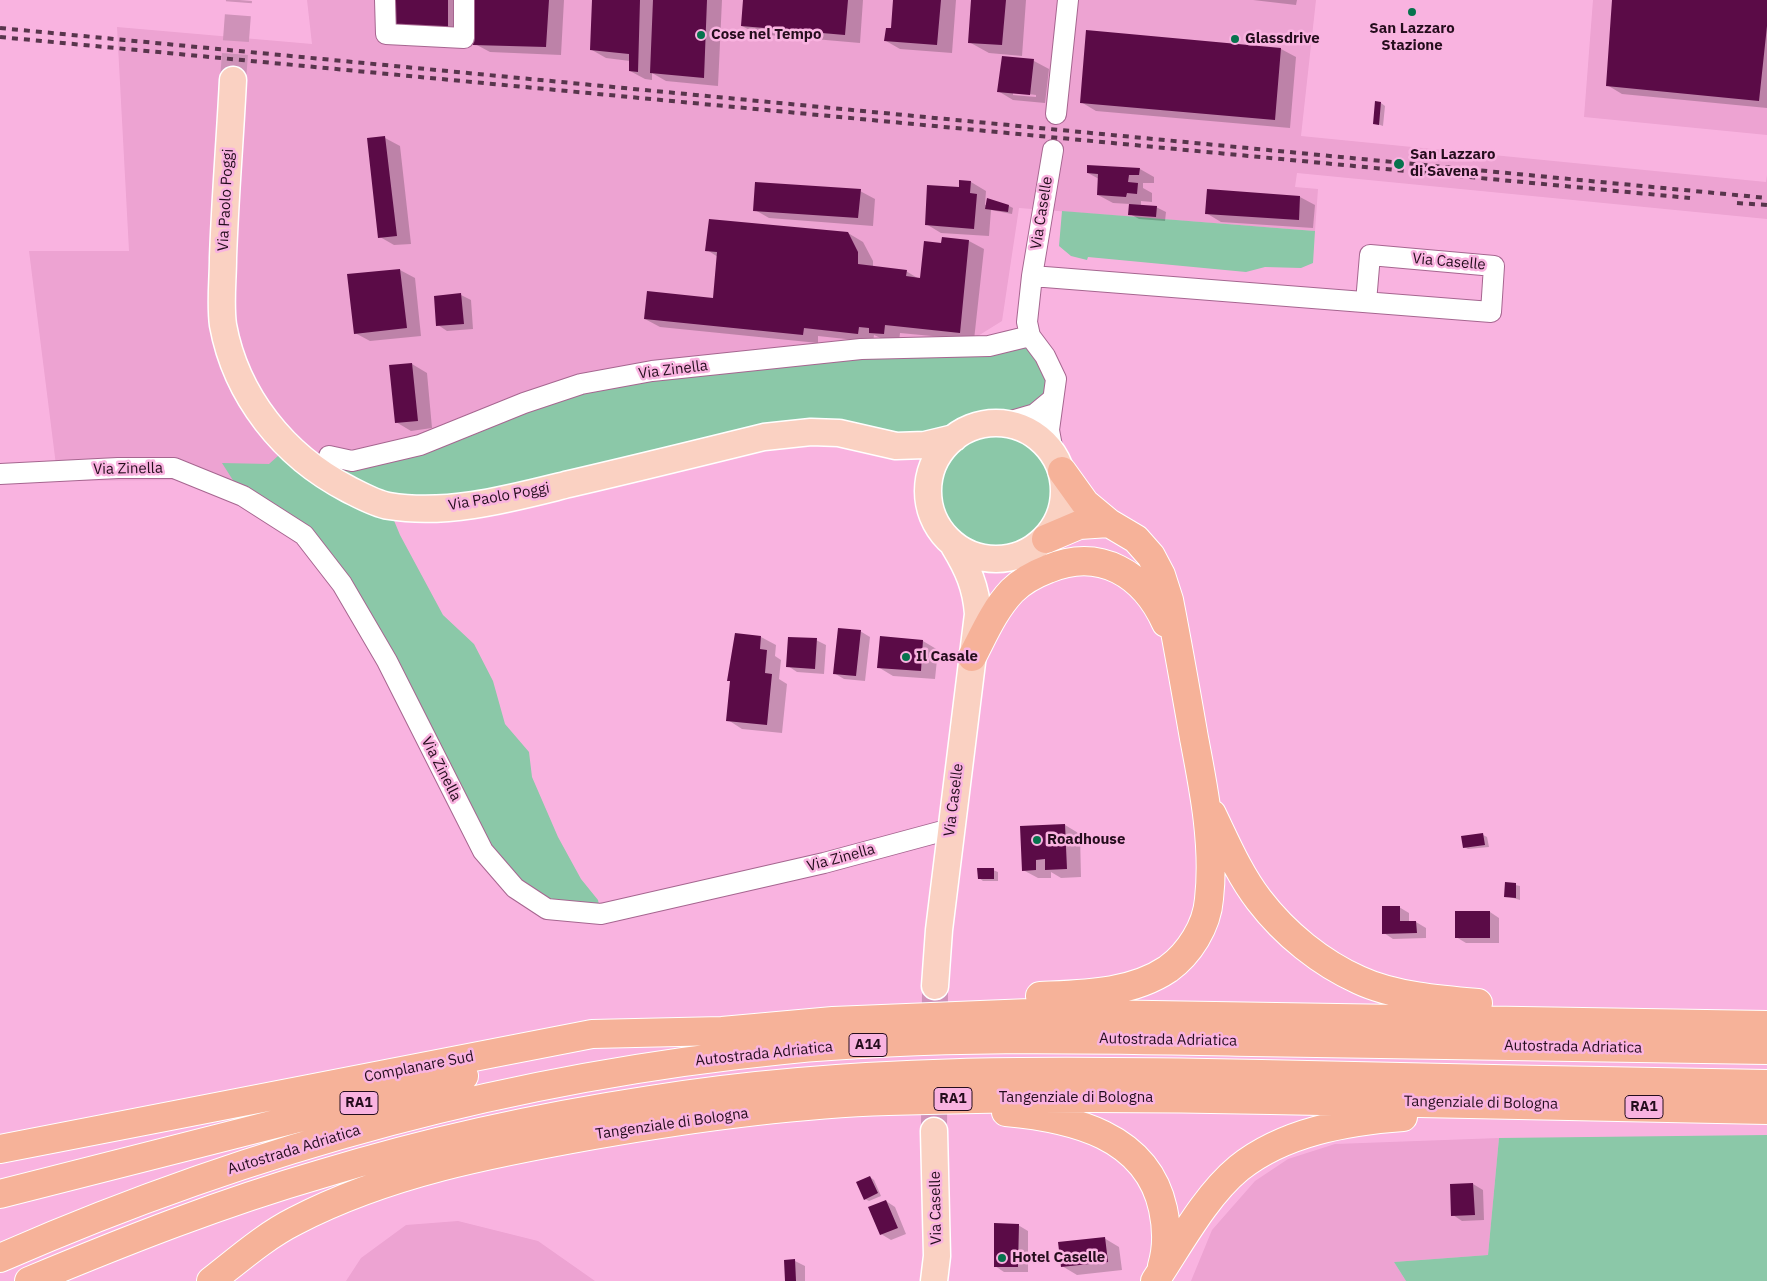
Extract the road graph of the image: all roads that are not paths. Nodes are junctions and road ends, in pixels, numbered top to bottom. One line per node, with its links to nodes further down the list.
1 (385, 0): 2 (street)
2 (464, 0)
3 (1068, 0): 5 (street)
4 (234, 80): 13 (main road, Via Paolo Poggi)
5 (1056, 114)
6 (1053, 150): 7 (street, Via Caselle)
7 (1032, 276): 8 (street, Via Caselle); 9 (street, Via Caselle)
8 (1366, 302): 8 (street, Via Caselle)
9 (1030, 336): 10 (street, Via Caselle); 14 (street, Via Zinella)
10 (1053, 399): 11 (street, Via Caselle); 15 (street, Via Caselle)
11 (1004, 423): 12 (main road, Via Caselle); 15 (main road, Via Caselle)
12 (954, 438): 13 (main road, Via Caselle); 17 (main road, Via Caselle)
13 (896, 446): 17 (main road, Via Caselle)
14 (329, 456)
15 (1058, 461): 18 (highway); 19 (main road, Via Caselle)
16 (0, 474): 26 (street, Via Zinella)
17 (928, 497): 20 (main road, Via Caselle)
18 (1109, 523): 19 (highway); 23 (highway)
19 (1046, 539): 21 (main road, Via Caselle)
20 (954, 546): 21 (main road, Via Caselle); 22 (main road, Via Caselle)
21 (1016, 557): 22 (main road, Via Caselle)
22 (978, 614): 24 (main road, Via Caselle)
23 (1180, 656): 24 (highway); 25 (highway)
24 (972, 657): 26 (main road, Via Caselle)
25 (1206, 801): 28 (highway); 29 (highway)
26 (950, 829): 27 (main road, Via Caselle)
27 (935, 986)
28 (884, 1019): 29 (highway, RA1); 31 (highway, RA1)
29 (1580, 1021): 30 (highway, RA1)
30 (1767, 1024)
31 (722, 1031): 38 (highway, Complanare Sud); 39 (highway, RA1)
32 (1767, 1050): 40 (highway, Autostrada Adriatica / A14)
33 (1767, 1084): 45 (highway, Autostrada Adriatica / A14)
34 (886, 1101): 35 (highway, Tangenziale di Bologna / RA1); 44 (highway); 46 (highway, Tangenziale di Bologna / RA1)
35 (1521, 1104): 36 (highway, Tangenziale di Bologna / RA1); 44 (highway)
36 (1767, 1110)
37 (934, 1130): 43 (main road, Via Caselle)
38 (0, 1148)
39 (0, 1194)
40 (128, 1206): 41 (highway); 42 (highway, Autostrada Adriatica / A14)
41 (0, 1238)
42 (0, 1258)
43 (936, 1269): 47 (main road, Via Caselle)
44 (1157, 1279)
45 (29, 1281)
46 (211, 1281)
47 (944, 1281)

